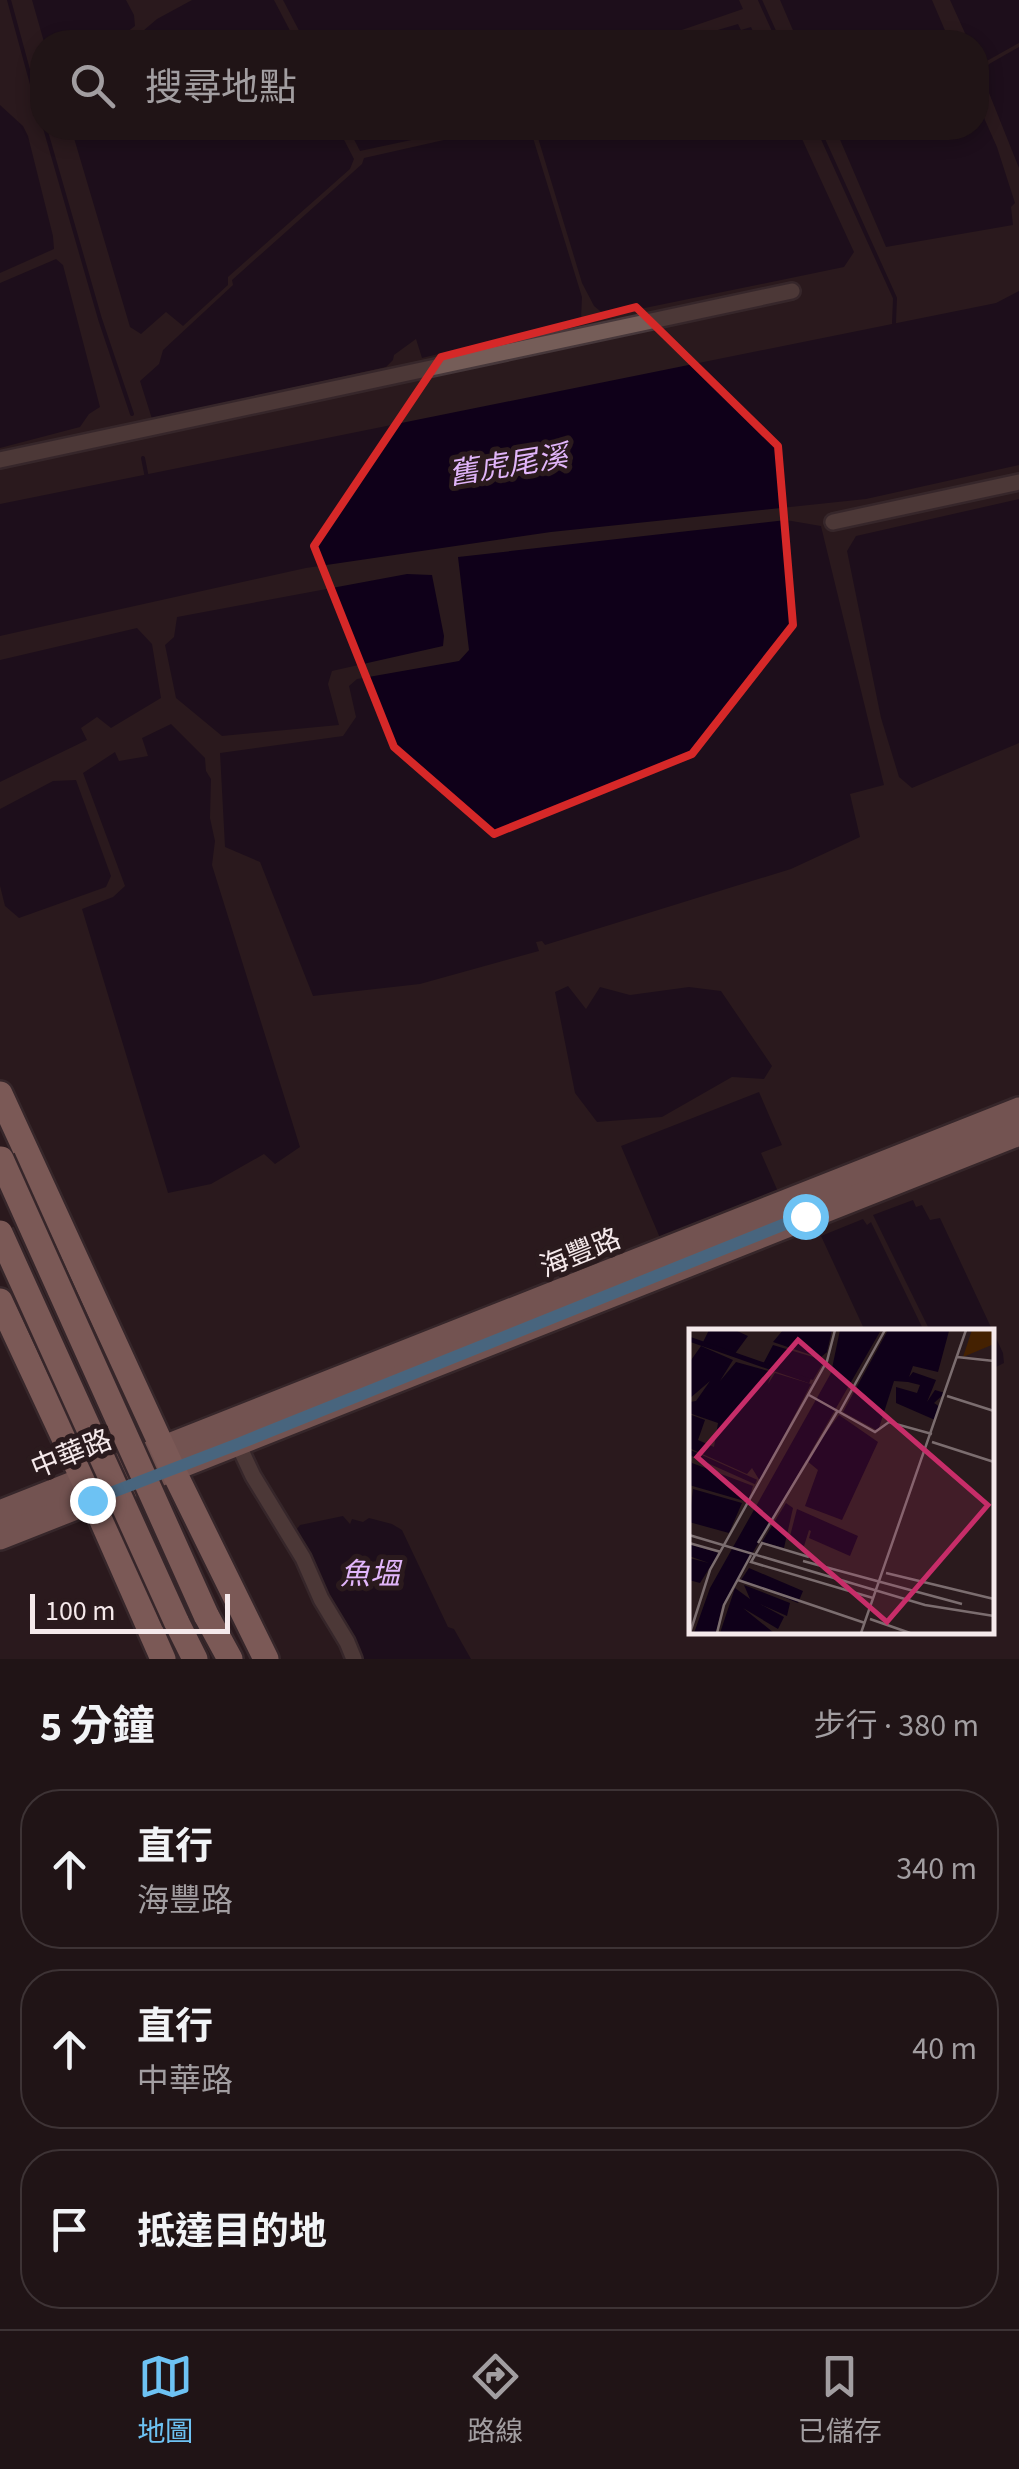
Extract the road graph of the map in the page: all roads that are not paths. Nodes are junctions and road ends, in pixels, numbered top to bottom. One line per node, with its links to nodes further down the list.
1 (792, 291): 2 (street)
2 (0, 460)
3 (1019, 482): 4 (street)
4 (832, 522)
5 (0, 1094): 12 (highway)
6 (1019, 1110): 12 (main road, 海豐路)
7 (1019, 1133): 11 (main road, 海豐路)
8 (1, 1158): 18 (highway, bridge)
9 (0, 1233): 17 (highway, bridge)
10 (0, 1301): 13 (highway)
11 (238, 1444): 12 (main road, 海豐路); 20 (street)
12 (168, 1459): 13 (main road, 中華路); 19 (highway)
13 (88, 1489): 14 (main road, 中華路); 15 (main road, 中華路); 16 (highway)
14 (0, 1514)
15 (0, 1537)
16 (163, 1659)
17 (195, 1659)
18 (230, 1659)
19 (266, 1659)
20 (354, 1659)

